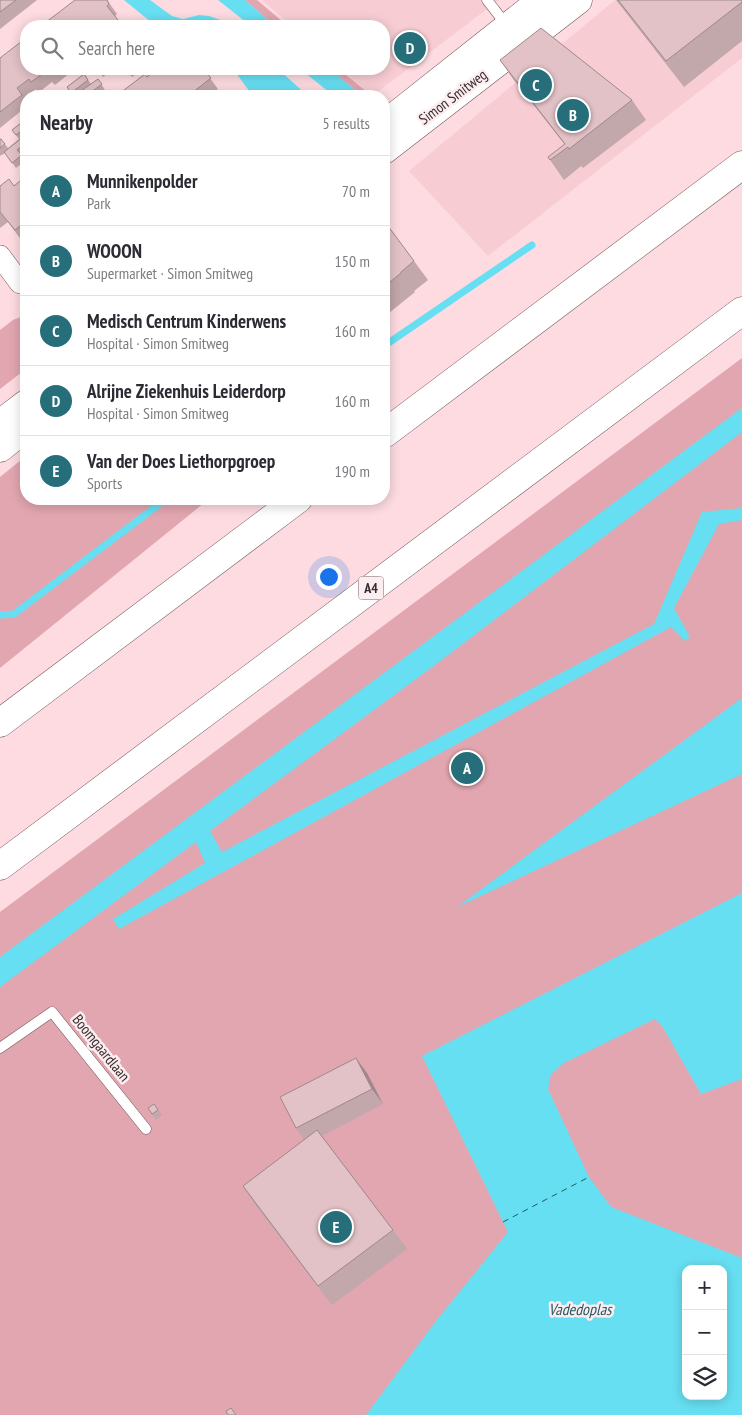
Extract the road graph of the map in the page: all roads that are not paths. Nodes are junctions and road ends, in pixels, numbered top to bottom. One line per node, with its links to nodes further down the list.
1 (488, 0): 4 (lane)
2 (542, 0): 4 (main road, Simon Smitweg)
3 (578, 0): 4 (main road, Simon Smitweg)
4 (515, 36): 5 (main road, Simon Smitweg); 6 (main road, Simon Smitweg)
5 (390, 121)
6 (390, 145)
7 (742, 165): 13 (main road)
8 (0, 256): 9 (street)
9 (20, 283)
10 (742, 311): 18 (main road, A4)
11 (20, 409): 12 (main road)
12 (0, 424)
13 (390, 429)
14 (20, 432): 15 (main road)
15 (0, 448)
16 (290, 505): 17 (main road)
17 (0, 723)
18 (0, 866)
19 (0, 1048): 20 (lane, Boomgaardlaan)
20 (146, 1129)

